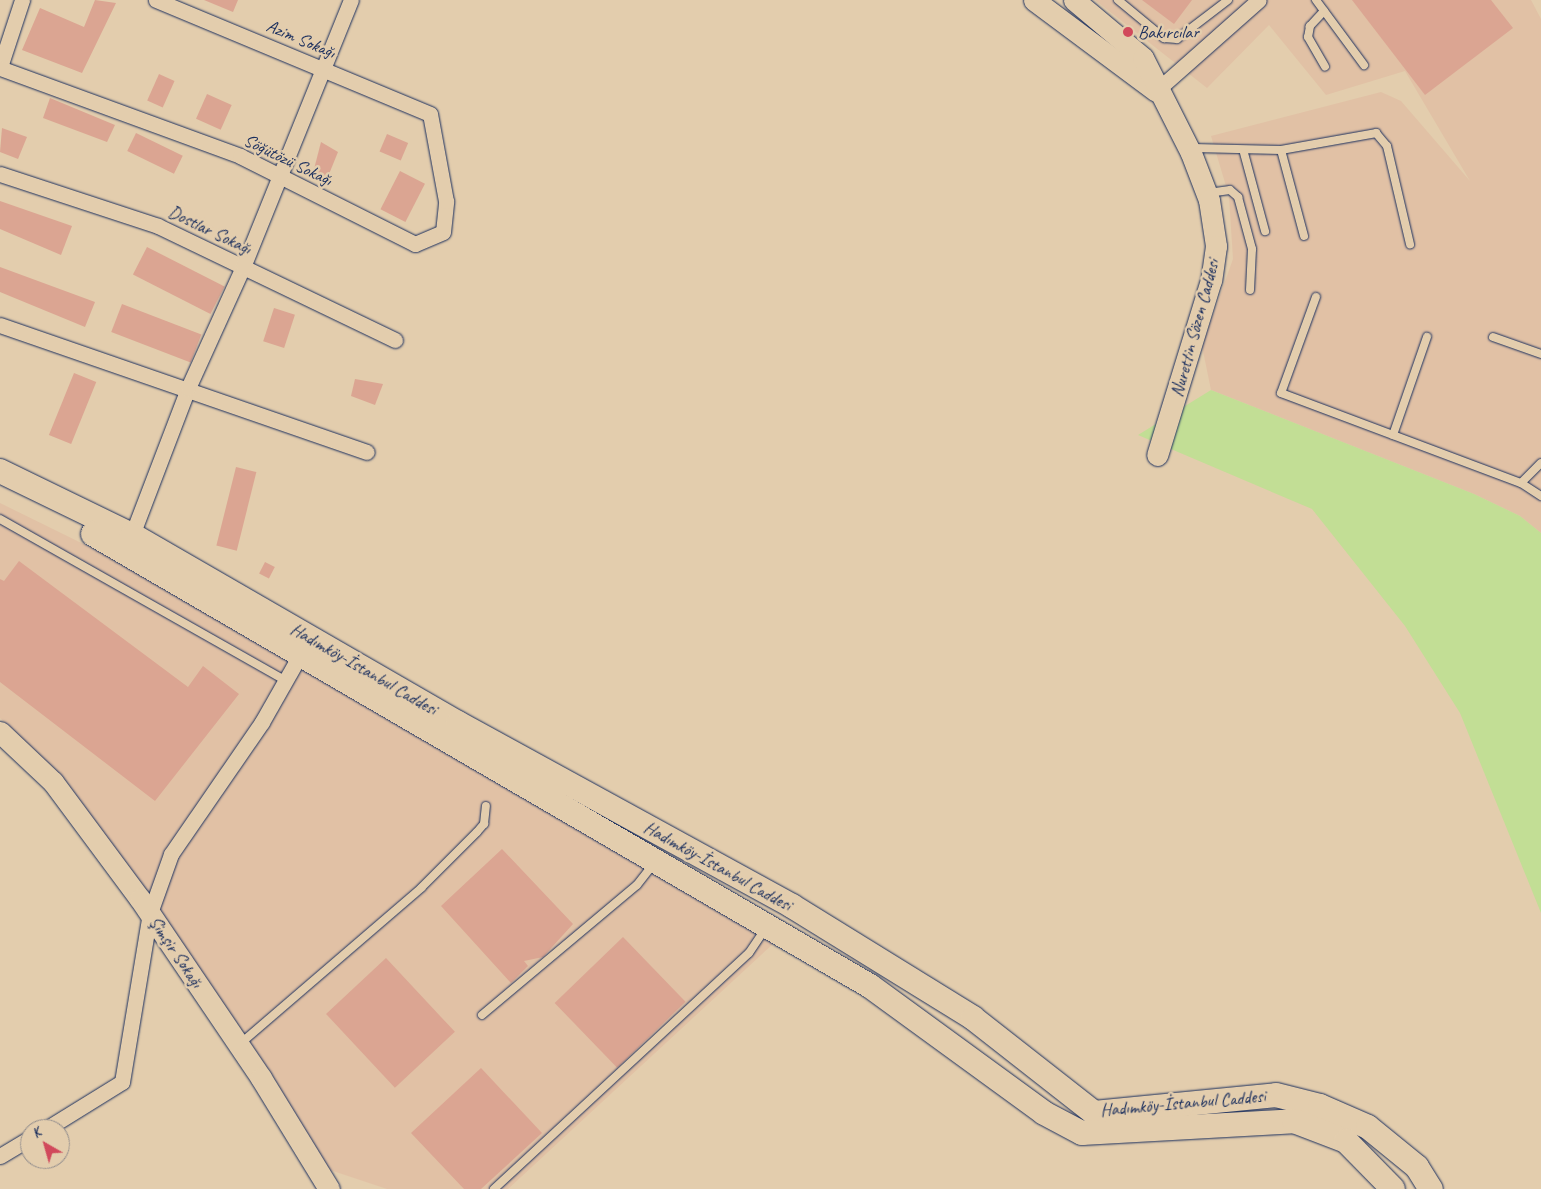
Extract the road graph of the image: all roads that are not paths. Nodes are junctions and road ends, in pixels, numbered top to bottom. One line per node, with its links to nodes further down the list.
1 (22, 0): 13 (street)
2 (156, 0): 14 (street, Azim Sokağı)
3 (351, 0): 14 (street)
4 (1034, 0): 15 (street, Nurettin Sözen Caddesi)
5 (1074, 0): 15 (street, Nurettin Sözen Caddesi)
6 (1118, 0): 7 (lane)
7 (1228, 0)
8 (1259, 0): 15 (street)
9 (1316, 0): 10 (lane)
10 (1324, 11): 11 (lane); 12 (lane)
11 (1364, 65)
12 (1326, 66)
13 (0, 67): 21 (street, Söğütözü Sokağı)
14 (324, 69): 16 (street, Azim Sokağı); 21 (street)
15 (1156, 91): 17 (street, Nurettin Sözen Caddesi)
16 (430, 114): 21 (street, Söğütözü Sokağı)
17 (1188, 148): 19 (lane); 22 (street, Nurettin Sözen Caddesi)
18 (1281, 150): 19 (lane); 24 (lane); 25 (lane)
19 (1244, 152): 23 (lane)
20 (0, 174): 26 (street, Dostlar Sokağı)
21 (280, 175): 26 (street)
22 (1206, 193): 27 (lane); 37 (street, Nurettin Sözen Caddesi)
23 (1265, 231)
24 (1304, 236)
25 (1410, 244)
26 (243, 267): 32 (street, Dostlar Sokağı); 34 (street)
27 (1250, 290)
28 (1316, 297): 35 (lane)
29 (0, 325): 34 (street)
30 (1427, 337): 35 (lane)
31 (1493, 337): 33 (lane)
32 (395, 340)
33 (1541, 354)
34 (188, 388): 36 (street); 44 (street)
35 (1393, 435): 40 (lane)
36 (367, 452)
37 (1157, 455)
38 (1541, 463): 40 (lane)
39 (0, 471): 44 (main road, Hadımköy-İstanbul Caddesi)
40 (1521, 483): 42 (lane)
41 (0, 487): 45 (main road, Hadımköy-İstanbul Caddesi)
42 (1541, 496)
43 (0, 519): 46 (lane)
44 (132, 534): 60 (main road, Hadımköy-İstanbul Caddesi)
45 (300, 655): 46 (street); 49 (main road, Hadımköy-İstanbul Caddesi)
46 (286, 681): 50 (street)
47 (0, 732): 50 (street, Şimşir Sokağı)
48 (486, 806): 53 (lane)
49 (655, 861): 51 (main road, Hadımköy-İstanbul Caddesi); 52 (lane)
50 (150, 914): 53 (street, Şimşir Sokağı); 54 (street)
51 (767, 926): 58 (lane); 59 (main road, Hadımköy-İstanbul Caddesi)
52 (482, 1015)
53 (239, 1045): 57 (street, Şimşir Sokağı)
54 (62, 1119)
55 (20, 1144): 56 (street)
56 (0, 1156)
57 (329, 1189)
58 (494, 1189)
59 (1393, 1189)
60 (1431, 1189)

